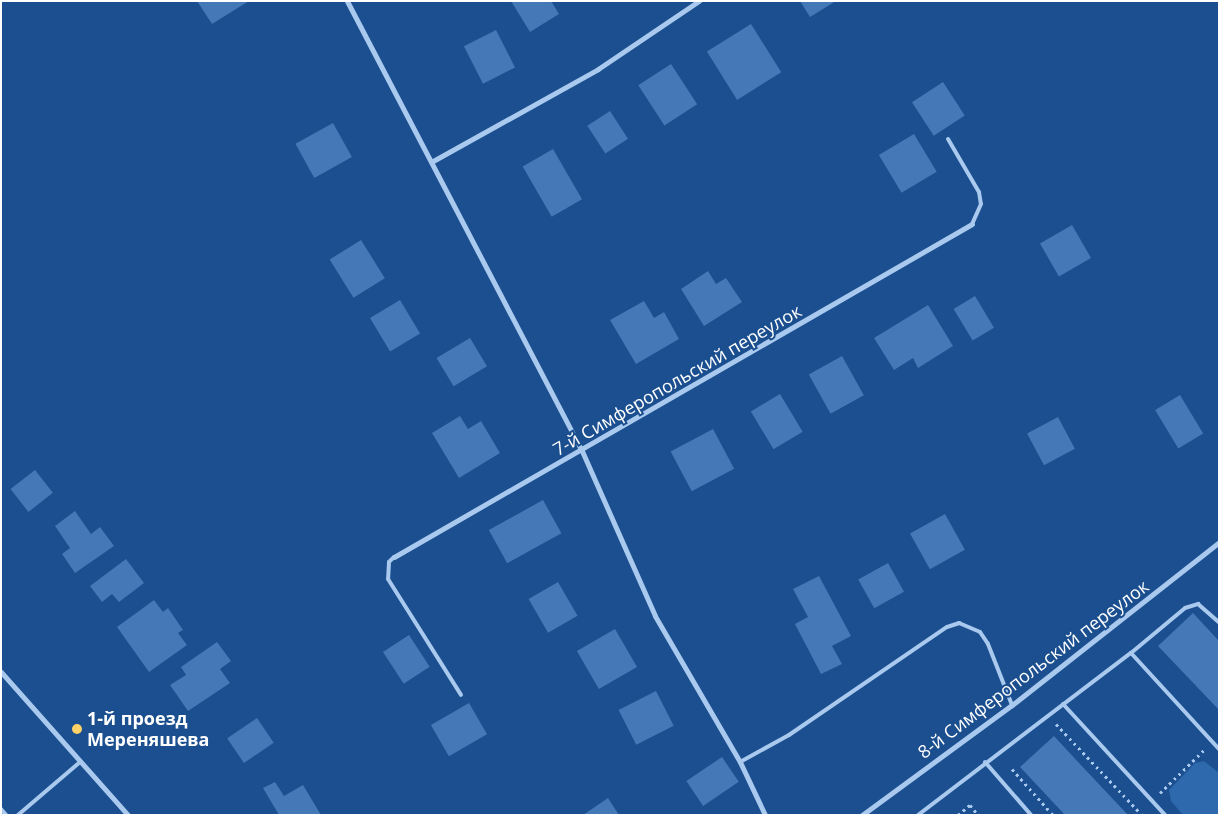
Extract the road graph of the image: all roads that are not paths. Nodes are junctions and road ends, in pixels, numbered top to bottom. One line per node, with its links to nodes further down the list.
1 (347, 1): 4 (street)
2 (699, 1): 4 (street)
3 (948, 139): 5 (lane)
4 (433, 161): 6 (street)
5 (972, 224): 6 (street, 7-й Симферопольский переулок)
6 (582, 451): 8 (street, 7-й Симферопольский переулок); 17 (street)
7 (1219, 542): 14 (street, 8-й Симферопольский переулок)
8 (394, 557): 12 (lane)
9 (1219, 622): 10 (lane)
10 (1131, 653): 13 (lane); 15 (lane)
11 (1, 672): 16 (street)
12 (461, 695)
13 (1063, 704): 18 (lane); 27 (lane)
14 (1012, 705): 17 (lane); 24 (street, 8-й Симферопольский переулок)
15 (1219, 749)
16 (80, 762): 21 (lane); 22 (street)
17 (740, 762): 23 (street)
18 (985, 762): 25 (lane); 26 (lane)
19 (1, 810): 20 (lane)
20 (6, 815)
21 (18, 815)
22 (128, 815)
23 (765, 815)
24 (862, 815)
25 (918, 815)
26 (1031, 815)
27 (1165, 815)

